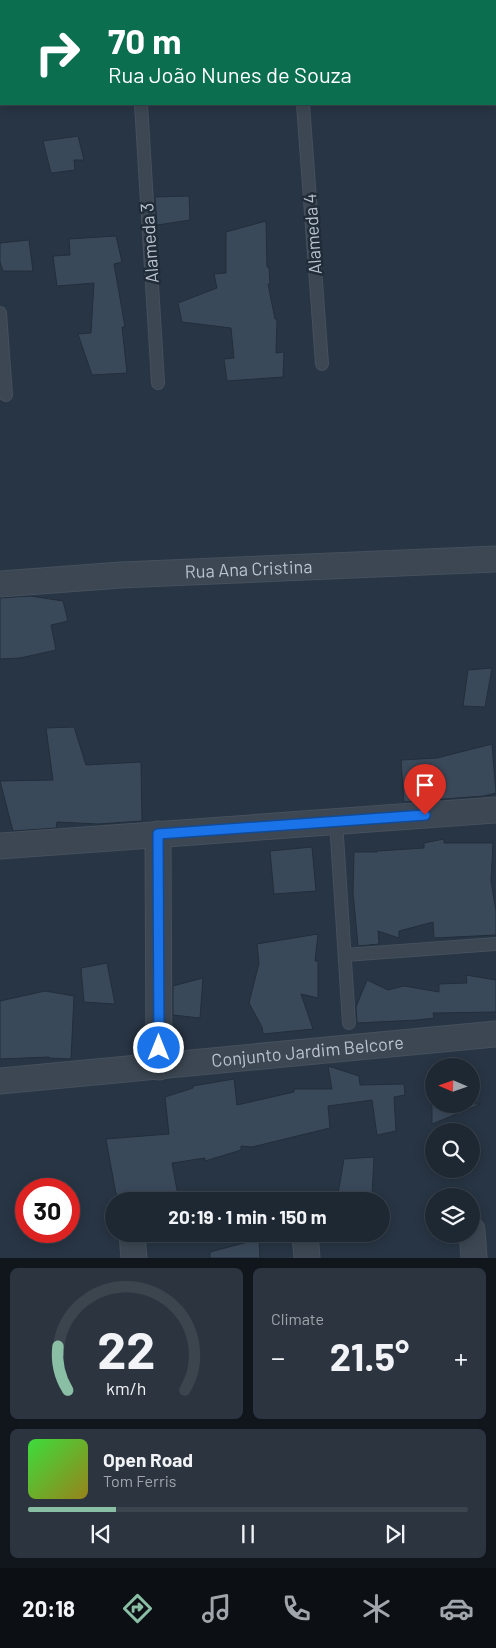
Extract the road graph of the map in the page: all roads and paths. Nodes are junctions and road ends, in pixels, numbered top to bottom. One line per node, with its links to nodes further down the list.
1 (141, 105): 5 (lane, Alameda 3)
2 (303, 105): 4 (lane, Alameda 4)
3 (0, 313): 6 (lane)
4 (322, 364)
5 (158, 383)
6 (6, 395)
7 (496, 559): 8 (street, Rua Ana Cristina)
8 (0, 584)
9 (496, 810): 10 (street)
10 (336, 821): 11 (street); 14 (lane)
11 (158, 834): 12 (street); 17 (street)
12 (0, 846)
13 (496, 944): 14 (lane)
14 (345, 955): 15 (lane)
15 (349, 1024)
16 (496, 1034): 17 (street, Conjunto Jardim Belcore)
17 (159, 1067): 18 (street, Conjunto Jardim Belcore)
18 (0, 1081)
19 (133, 1242): 21 (street)
20 (473, 1243): 22 (street)
21 (134, 1258)
22 (474, 1258)

